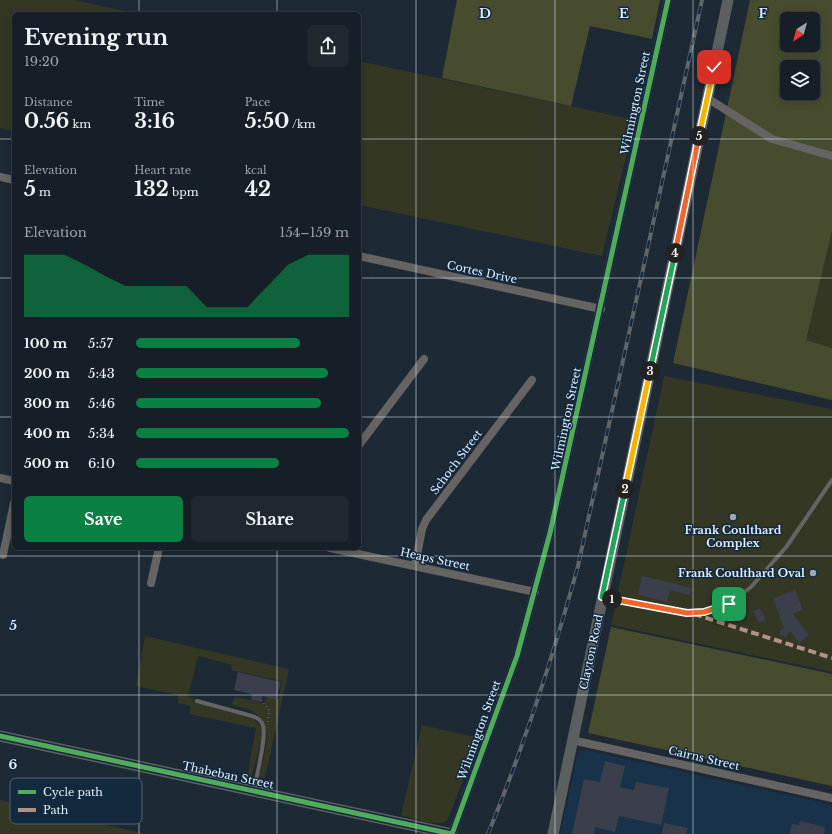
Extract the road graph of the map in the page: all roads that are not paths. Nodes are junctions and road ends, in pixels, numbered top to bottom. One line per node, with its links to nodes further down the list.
1 (668, 0): 8 (street, Wilmington Street)
2 (728, 0): 3 (street, Clayton Road)
3 (707, 98): 4 (street); 22 (street, Clayton Road)
4 (832, 156)
5 (0, 177): 6 (street)
6 (12, 180)
7 (361, 256): 8 (street, Cortes Drive)
8 (601, 309): 21 (street, Wilmington Street)
9 (424, 359): 11 (street)
10 (532, 380): 19 (street, Schoch Street)
11 (361, 442)
12 (0, 478): 14 (street)
13 (832, 480): 22 (lane)
14 (12, 481)
15 (12, 512): 18 (street)
16 (159, 550): 20 (street)
17 (339, 550): 19 (street, Heaps Street)
18 (3, 555)
19 (415, 566): 21 (street, Heaps Street)
20 (151, 583)
21 (535, 592): 28 (street, Wilmington Street)
22 (602, 597): 25 (street, Clayton Road)
23 (197, 701): 26 (lane)
24 (0, 736): 26 (street, Thabeban Street)
25 (572, 740): 27 (street, Cairns Street); 29 (street, Clayton Road)
26 (254, 791): 28 (street, Thabeban Street)
27 (832, 798)
28 (452, 834)
29 (553, 834)

